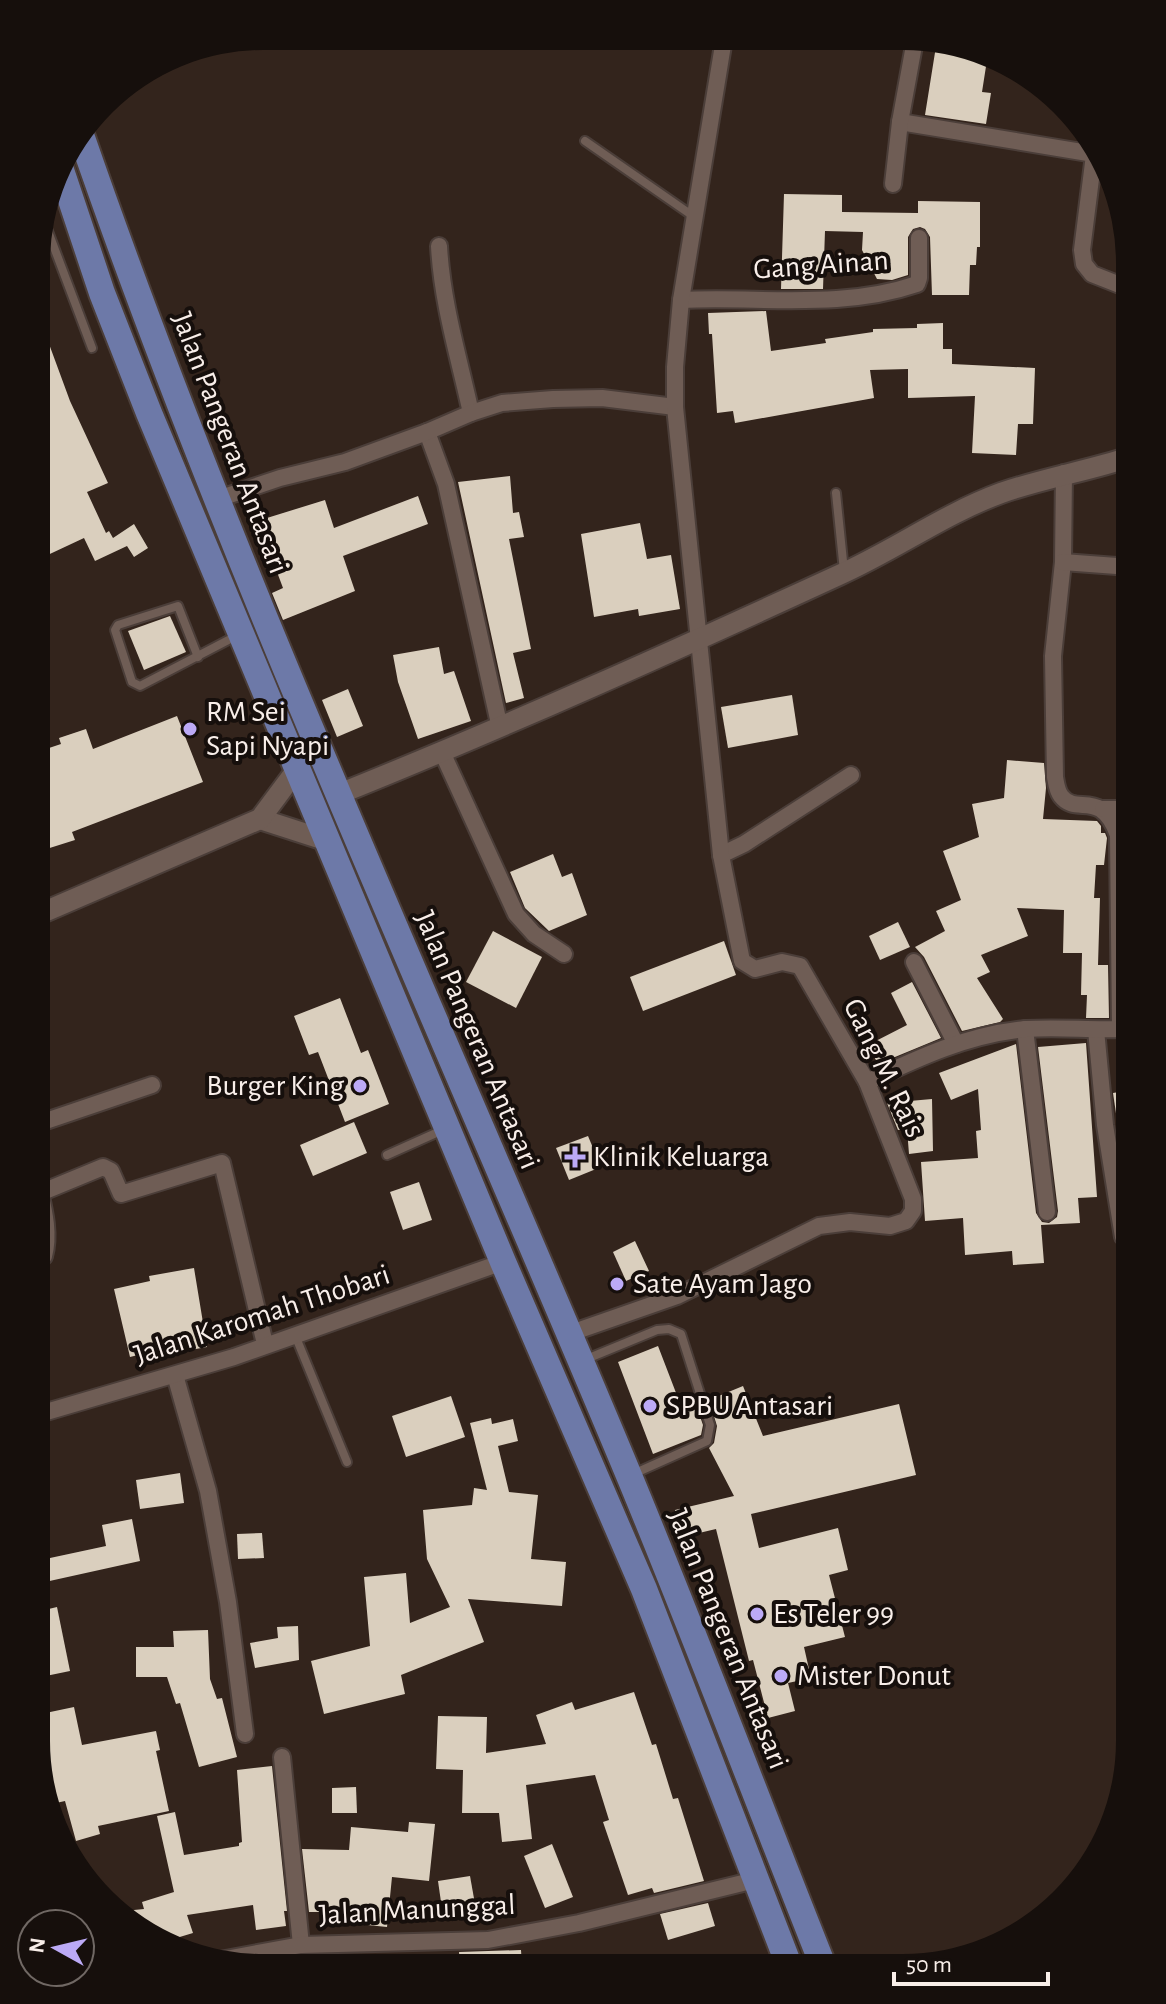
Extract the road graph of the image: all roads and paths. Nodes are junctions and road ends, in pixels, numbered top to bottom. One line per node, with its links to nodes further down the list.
1 (722, 50): 10 (street, Gang M. Rais)
2 (913, 51): 3 (street)
3 (900, 122): 6 (street); 9 (street)
4 (585, 141): 10 (lane)
5 (85, 147): 11 (main road, Jalan Pangeran Antasari)
6 (1085, 153)
7 (1092, 167): 16 (street)
8 (66, 184): 12 (main road, Jalan Pangeran Antasari)
9 (893, 184)
10 (694, 217): 18 (street, Gang M. Rais)
11 (111, 223): 12 (main road); 27 (main road, Jalan Pangeran Antasari)
12 (82, 236): 17 (main road, Jalan Pangeran Antasari)
13 (919, 238): 18 (street, Gang Ainan)
14 (52, 241): 19 (lane)
15 (439, 246): 22 (street)
16 (1116, 283)
17 (102, 293): 19 (lane); 31 (main road, Jalan Pangeran Antasari)
18 (681, 300): 21 (street, Gang M. Rais)
19 (76, 305): 20 (lane)
20 (92, 348)
21 (675, 407): 22 (street); 32 (street, Gang M. Rais)
22 (471, 413): 23 (street)
23 (427, 432): 27 (street); 34 (street)
24 (1116, 460): 25 (street)
25 (1064, 473): 28 (street); 30 (street)
26 (836, 493): 30 (lane)
27 (215, 500): 38 (main road, Jalan Pangeran Antasari)
28 (1063, 562): 29 (street); 39 (street)
29 (1116, 566)
30 (844, 573): 32 (street)
31 (242, 633): 33 (lane); 36 (main road, Jalan Pangeran Antasari)
32 (701, 638): 34 (street); 44 (street, Gang M. Rais)
33 (198, 657): 33 (lane)
34 (500, 728): 35 (street)
35 (442, 752): 38 (street); 46 (street)
36 (298, 768): 41 (street); 43 (main road, Jalan Pangeran Antasari)
37 (851, 775): 44 (street)
38 (339, 794): 61 (main road, Jalan Pangeran Antasari)
39 (1103, 809): 40 (street); 42 (street)
40 (1116, 809)
41 (260, 819): 43 (street); 45 (street)
42 (1116, 830)
43 (328, 841): 55 (main road, Jalan Pangeran Antasari)
44 (721, 855): 52 (street, Gang M. Rais)
45 (50, 909)
46 (564, 954)
47 (914, 962): 51 (street)
48 (1025, 1029): 50 (street); 51 (street); 59 (street)
49 (1116, 1029): 50 (street)
50 (1096, 1030): 58 (street)
51 (956, 1044): 52 (street)
52 (867, 1082): 61 (street, Gang M. Rais)
53 (152, 1085): 54 (street)
54 (50, 1120)
55 (447, 1128): 56 (lane); 60 (main road, Jalan Pangeran Antasari)
56 (387, 1155)
57 (50, 1182): 63 (street)
58 (1116, 1193)
59 (1047, 1212)
60 (503, 1262): 62 (street, Jalan Karomah Thobari); 70 (main road, Jalan Pangeran Antasari)
61 (568, 1334): 64 (main road, Jalan Pangeran Antasari)
62 (295, 1335): 63 (street, Jalan Karomah Thobari); 67 (lane)
63 (265, 1344): 65 (street, Jalan Karomah Thobari)
64 (580, 1362): 68 (main road, Jalan Pangeran Antasari); 68 (lane)
65 (175, 1375): 66 (street, Jalan Karomah Thobari); 73 (street)
66 (50, 1411)
67 (347, 1462)
68 (629, 1476): 69 (main road, Jalan Pangeran Antasari)
69 (703, 1657): 70 (main road); 71 (main road, Jalan Pangeran Antasari)
70 (675, 1668): 72 (main road, Jalan Pangeran Antasari)
71 (717, 1692): 72 (main road); 79 (main road, Jalan Pangeran Antasari)
72 (689, 1704): 75 (main road, Jalan Pangeran Antasari)
73 (245, 1734)
74 (282, 1757): 76 (street)
75 (755, 1880): 76 (street, Jalan Manunggal); 78 (main road, Jalan Pangeran Antasari)
76 (301, 1945): 77 (street, Jalan Manunggal)
77 (255, 1953)
78 (784, 1954)
79 (819, 1954)

